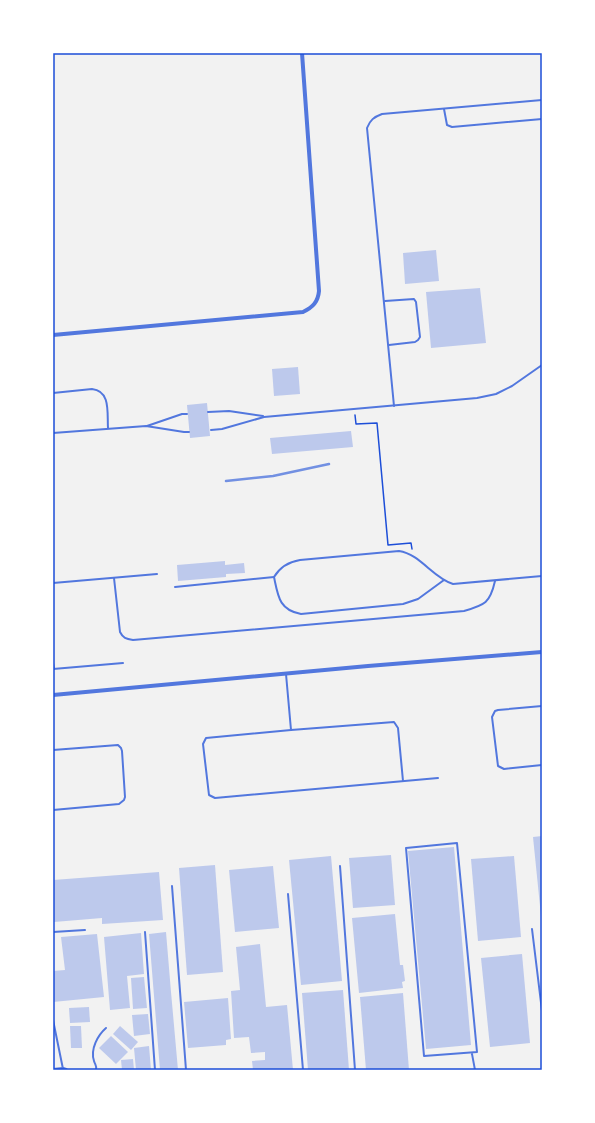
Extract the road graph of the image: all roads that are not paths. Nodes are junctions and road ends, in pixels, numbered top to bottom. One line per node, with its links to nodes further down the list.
1 (302, 53): 6 (street)
2 (542, 100): 3 (lane)
3 (444, 109): 4 (lane); 5 (lane)
4 (542, 119)
5 (385, 301): 7 (lane); 7 (lane)
6 (53, 335)
7 (389, 344): 10 (lane)
8 (542, 365): 10 (lane)
9 (53, 393): 15 (lane)
10 (394, 406): 13 (lane)
11 (208, 412): 13 (lane)
12 (187, 414): 14 (lane)
13 (264, 417): 16 (lane)
14 (146, 426): 15 (lane); 17 (lane)
15 (108, 428): 18 (lane)
16 (211, 430)
17 (189, 432)
18 (53, 433)
19 (157, 574): 22 (lane)
20 (542, 576): 24 (lane)
21 (274, 577): 23 (lane); 23 (lane); 26 (lane)
22 (114, 578): 24 (lane); 25 (lane)
23 (444, 580): 24 (lane)
24 (495, 581)
25 (53, 583)
26 (175, 587)
27 (542, 652): 31 (street)
28 (53, 663): 30 (lane)
29 (123, 663): 30 (lane)
30 (54, 669)
31 (286, 674): 32 (street); 34 (lane)
32 (53, 695)
33 (542, 706): 36 (lane)
34 (291, 730): 38 (lane); 38 (lane)
35 (53, 750): 39 (lane)
36 (542, 765)
37 (438, 778): 38 (lane)
38 (403, 781)
39 (53, 810)
40 (340, 866): 57 (lane)
41 (172, 886): 55 (lane)
42 (288, 894): 56 (lane)
43 (532, 929): 47 (lane)
44 (85, 930): 45 (lane)
45 (53, 932)
46 (145, 932): 54 (lane)
47 (542, 1011)
48 (53, 1020): 51 (lane)
49 (106, 1028): 53 (lane)
50 (472, 1054): 50 (lane); 58 (lane)
51 (65, 1069): 52 (street)
52 (53, 1070)
53 (96, 1070)
54 (155, 1070)
55 (186, 1070)
56 (303, 1070)
57 (355, 1070)
58 (475, 1070)

